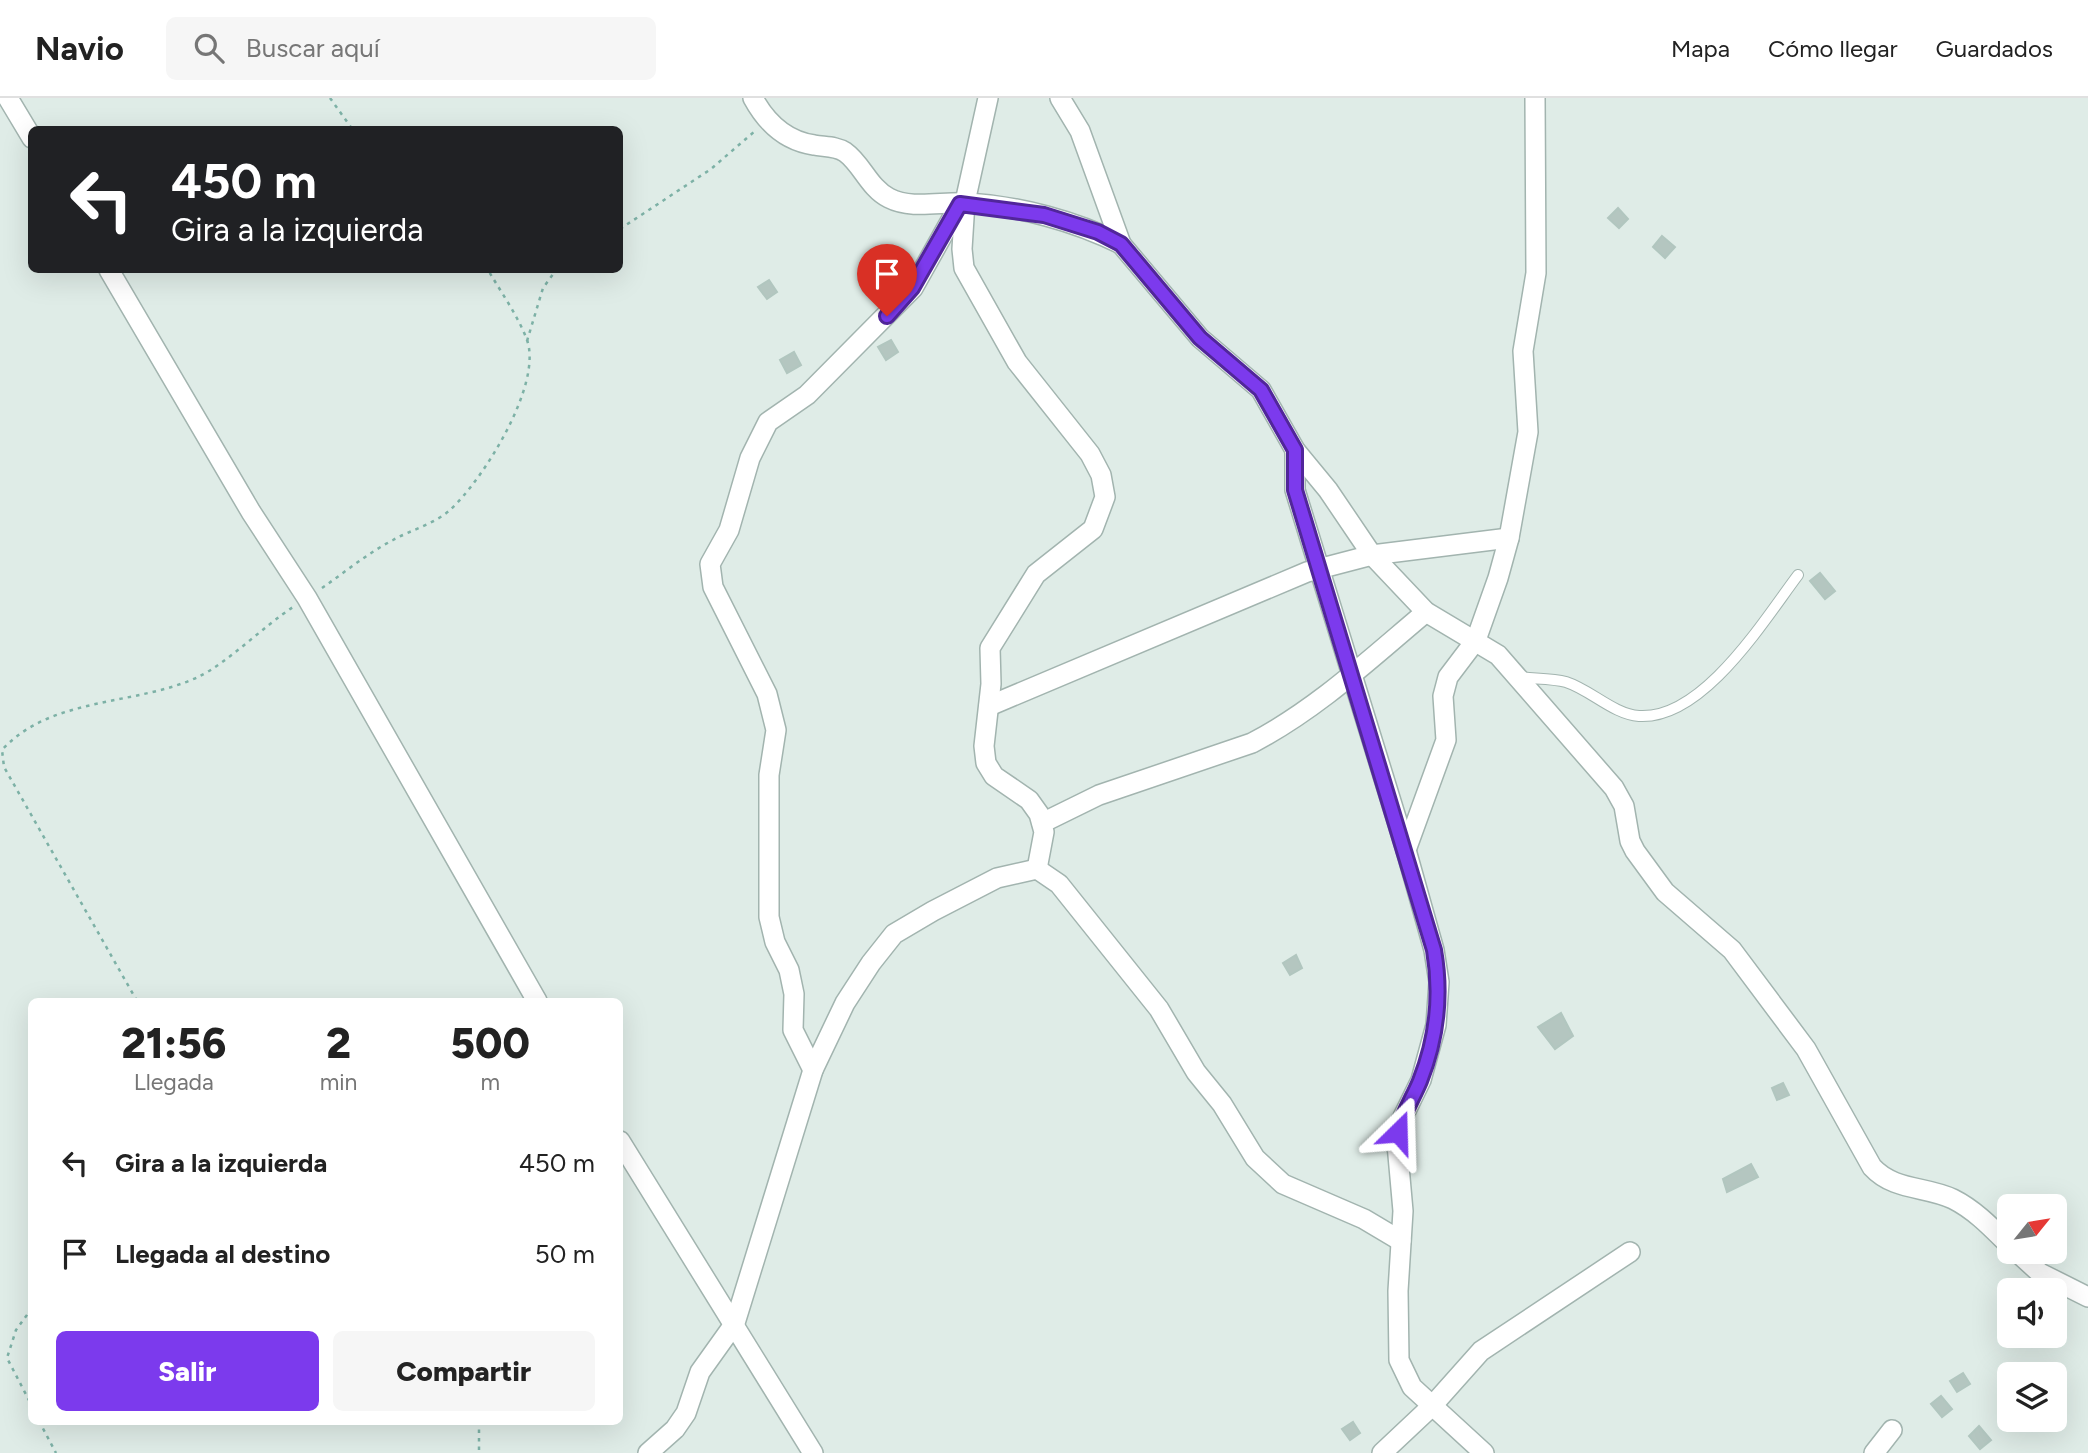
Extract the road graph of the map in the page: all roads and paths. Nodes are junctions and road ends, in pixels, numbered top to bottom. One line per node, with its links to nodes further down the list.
1 (8, 98): 9 (street)
2 (330, 98): 8 (path)
3 (753, 98): 7 (street)
4 (988, 98): 10 (street)
5 (1060, 98): 12 (street)
6 (1535, 98): 18 (street)
7 (767, 119): 10 (street); 11 (path)
8 (350, 126)
9 (28, 131)
10 (963, 203): 12 (street); 27 (street); 33 (street)
11 (623, 227)
12 (1121, 244): 17 (street)
13 (111, 273): 22 (street)
14 (490, 273): 16 (path)
15 (554, 273): 16 (path)
16 (527, 341): 22 (path)
17 (1295, 450): 19 (street); 20 (street)
18 (1509, 538): 19 (street); 24 (street)
19 (1372, 555): 20 (street); 23 (street)
20 (1319, 568): 25 (street); 27 (street)
21 (1798, 575): 26 (lane)
22 (307, 598): 31 (path); 32 (street)
23 (1426, 612): 24 (street); 25 (street)
24 (1476, 640): 26 (street); 29 (street)
25 (1351, 676): 28 (street); 29 (street)
26 (1518, 677): 35 (street)
27 (989, 706): 28 (street)
28 (1042, 823): 30 (street)
29 (1406, 850): 36 (street)
30 (1037, 869): 33 (street); 36 (street)
31 (135, 998)
32 (535, 998)
33 (813, 1070): 41 (street)
34 (623, 1146): 41 (street)
35 (1997, 1233)
36 (1401, 1241): 43 (street)
37 (1630, 1252): 43 (street)
38 (2030, 1264): 39 (street)
39 (2088, 1297)
40 (28, 1314): 42 (path)
41 (735, 1324): 49 (street); 50 (street)
42 (28, 1398)
43 (1432, 1406): 51 (street); 52 (street)
44 (41, 1425): 47 (path)
45 (479, 1425): 48 (path)
46 (1892, 1430): 53 (street)
47 (56, 1453)
48 (479, 1453)
49 (648, 1453)
50 (813, 1453)
51 (1382, 1453)
52 (1484, 1453)
53 (1874, 1453)

